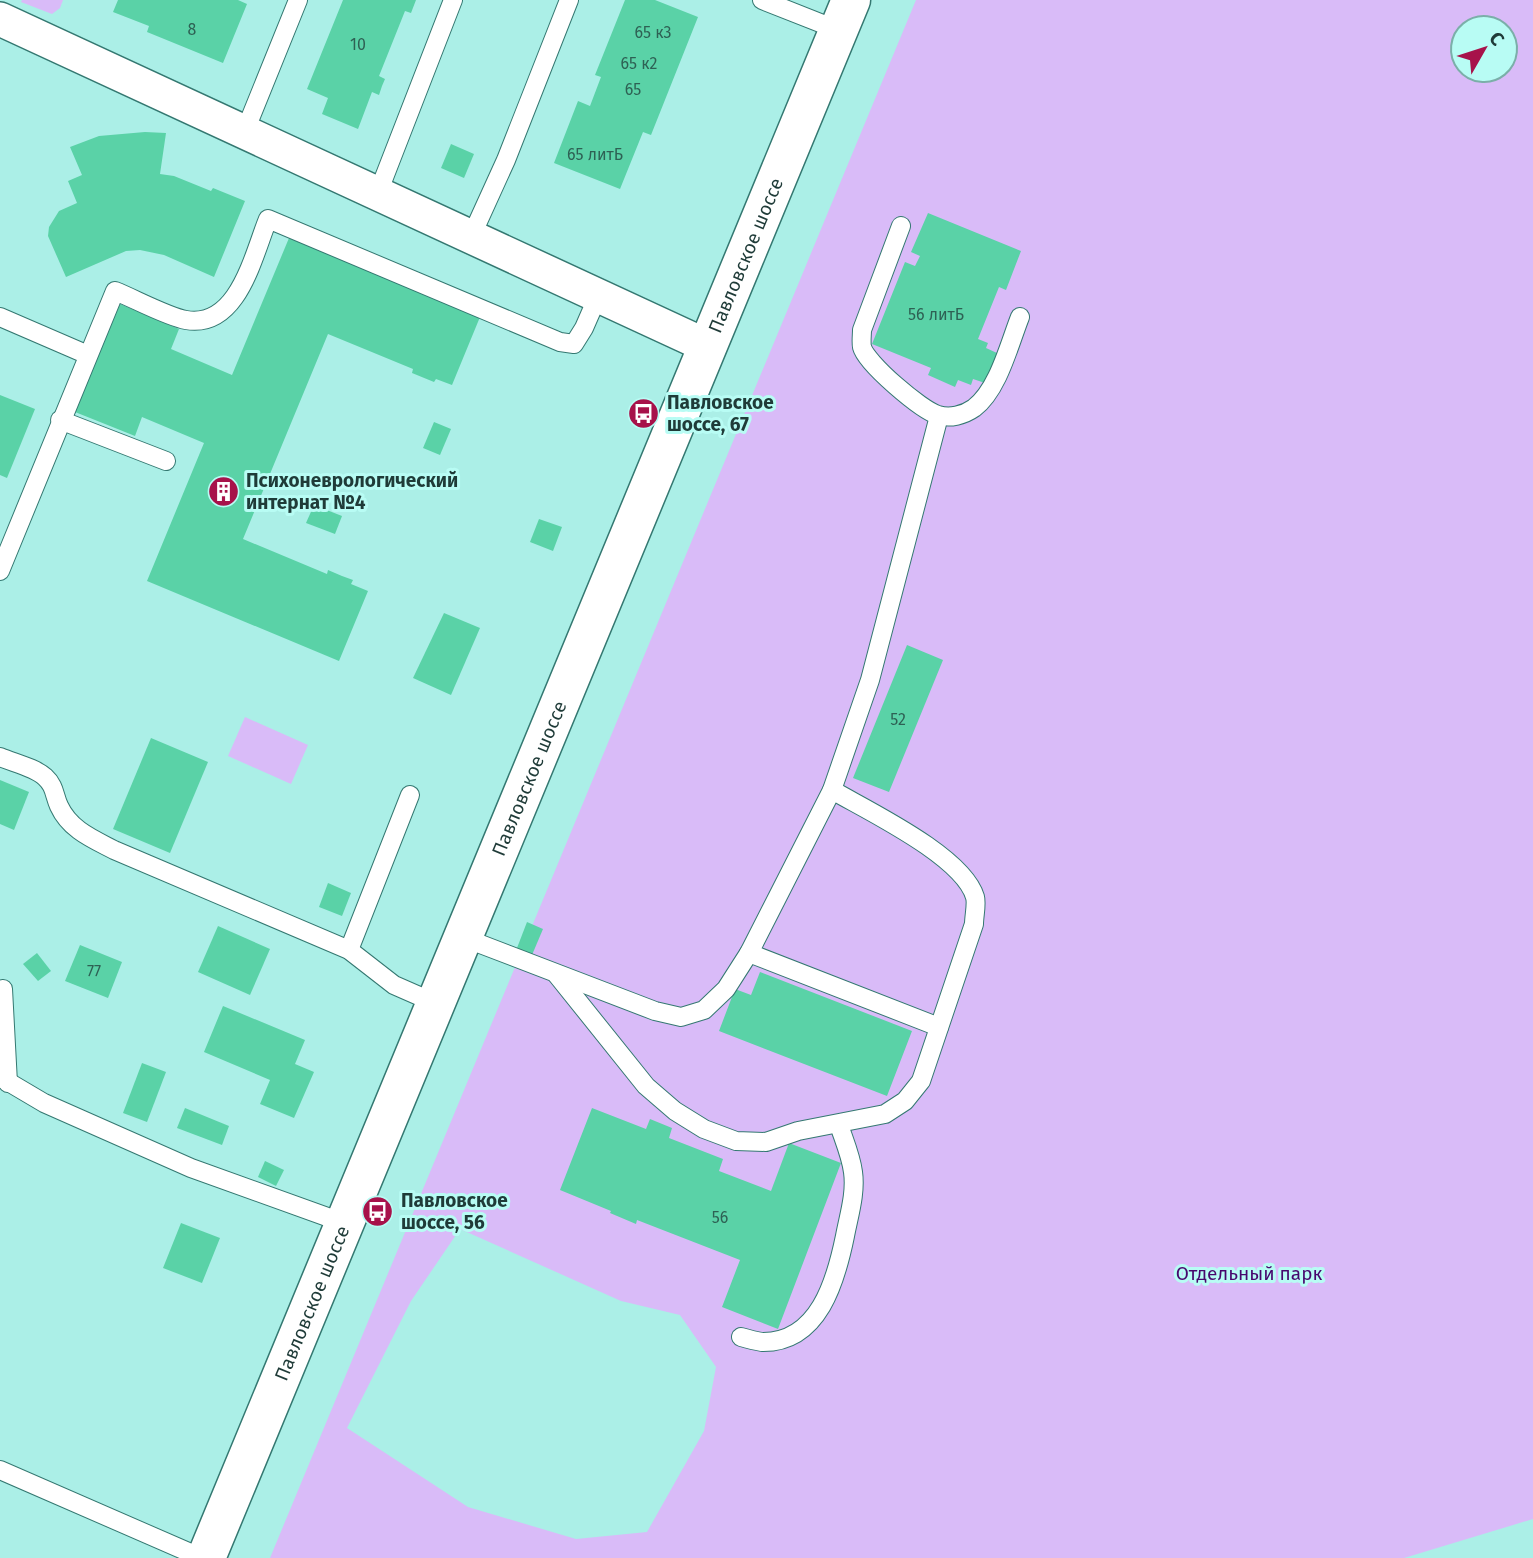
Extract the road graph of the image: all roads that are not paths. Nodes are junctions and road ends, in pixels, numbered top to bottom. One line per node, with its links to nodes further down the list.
1 (298, 0): 7 (lane)
2 (453, 0): 8 (lane)
3 (569, 0): 10 (lane)
4 (762, 0): 5 (lane)
5 (844, 15): 14 (main road, Павловское шоссе)
6 (0, 19): 7 (street)
7 (245, 131): 8 (street)
8 (378, 193): 10 (street)
9 (901, 226): 16 (lane)
10 (471, 237): 11 (street)
11 (598, 296): 14 (street); 15 (lane)
12 (0, 317): 15 (lane)
13 (1020, 317): 16 (lane)
14 (707, 346): 23 (main road, Павловское шоссе)
15 (88, 355): 17 (lane)
16 (939, 416): 21 (lane)
17 (60, 420): 18 (lane); 19 (lane)
18 (166, 461)
19 (0, 571)
20 (0, 757): 24 (lane)
21 (832, 790): 25 (lane); 29 (lane)
22 (410, 795): 24 (lane)
23 (462, 937): 26 (lane); 28 (main road, Павловское шоссе)
24 (349, 950): 28 (lane)
25 (749, 953): 26 (lane); 29 (lane)
26 (558, 975): 31 (lane)
27 (3, 989): 30 (lane)
28 (435, 1003): 32 (main road, Павловское шоссе)
29 (939, 1027): 31 (lane)
30 (4, 1080): 32 (lane)
31 (839, 1125): 33 (lane)
32 (344, 1223): 35 (main road, Павловское шоссе)
33 (741, 1337)
34 (0, 1470): 35 (lane)
35 (204, 1558)

